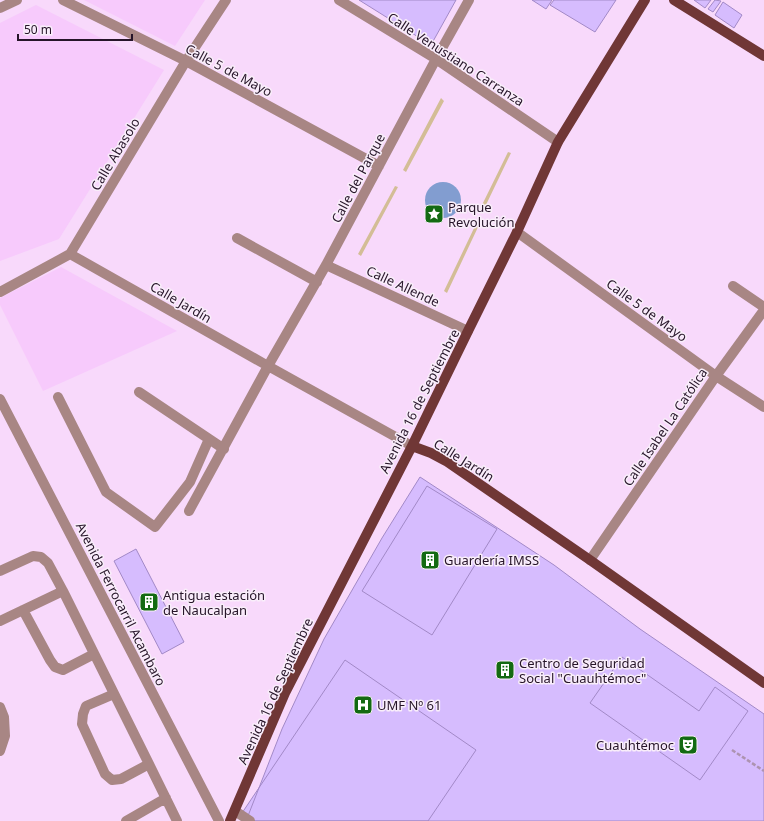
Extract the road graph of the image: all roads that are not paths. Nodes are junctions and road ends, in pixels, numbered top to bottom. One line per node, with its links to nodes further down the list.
1 (18, 0): 8 (street)
2 (63, 0): 11 (street, Calle 5 de Mayo)
3 (226, 0): 11 (street, Calle Abasolo)
4 (339, 0): 10 (street, Calle Venustiano Carranza)
5 (469, 0): 10 (street, Calle del Parque)
6 (645, 0): 12 (main road, Avenida 16 de Septiembre)
7 (674, 0): 9 (main road)
8 (0, 8)
9 (764, 56)
10 (436, 59): 12 (street, Calle Venustiano Carranza); 13 (street, Calle del Parque)
11 (186, 61): 13 (street, Calle 5 de Mayo); 16 (street, Calle Abasolo)
12 (558, 142): 14 (main road, Avenida 16 de Septiembre)
13 (379, 166): 17 (street, Calle del Parque)
14 (517, 232): 22 (main road, Avenida 16 de Septiembre); 24 (street, Calle 5 de Mayo)
15 (237, 238): 18 (street)
16 (70, 254): 20 (street); 23 (street, Calle Jardín)
17 (326, 265): 18 (street, Calle del Parque); 22 (street, Calle Allende)
18 (316, 282): 23 (street, Calle del Parque)
19 (733, 286): 21 (street)
20 (0, 292)
21 (764, 309): 24 (street, Calle Isabel La Católica)
22 (468, 331): 30 (main road, Avenida 16 de Septiembre)
23 (268, 366): 30 (street, Calle Jardín); 31 (street, Calle del Parque)
24 (716, 376): 28 (street, Calle 5 de Mayo); 33 (street, Calle Isabel La Católica)
25 (139, 392): 29 (street)
26 (58, 397): 29 (street)
27 (0, 399): 48 (street, Avenida Ferrocarril Acambaro)
28 (764, 407)
29 (209, 439): 31 (street)
30 (412, 446): 33 (main road, Calle Jardín); 45 (main road, Avenida 16 de Septiembre)
31 (224, 449): 32 (street, Calle del Parque)
32 (189, 511)
33 (590, 560): 39 (main road, Calle Jardín)
34 (0, 571): 35 (street)
35 (63, 591): 36 (street); 38 (street)
36 (23, 610): 37 (street); 38 (street)
37 (0, 621)
38 (94, 654): 40 (street)
39 (764, 683)
40 (114, 694): 43 (street); 43 (street)
41 (0, 707): 42 (street)
42 (0, 751)
43 (149, 764): 44 (street)
44 (166, 798): 46 (street); 47 (street)
45 (235, 810): 49 (main road, Avenida 16 de Septiembre); 50 (street)
46 (126, 821)
47 (177, 821)
48 (218, 821)
49 (230, 821)
50 (250, 821)

